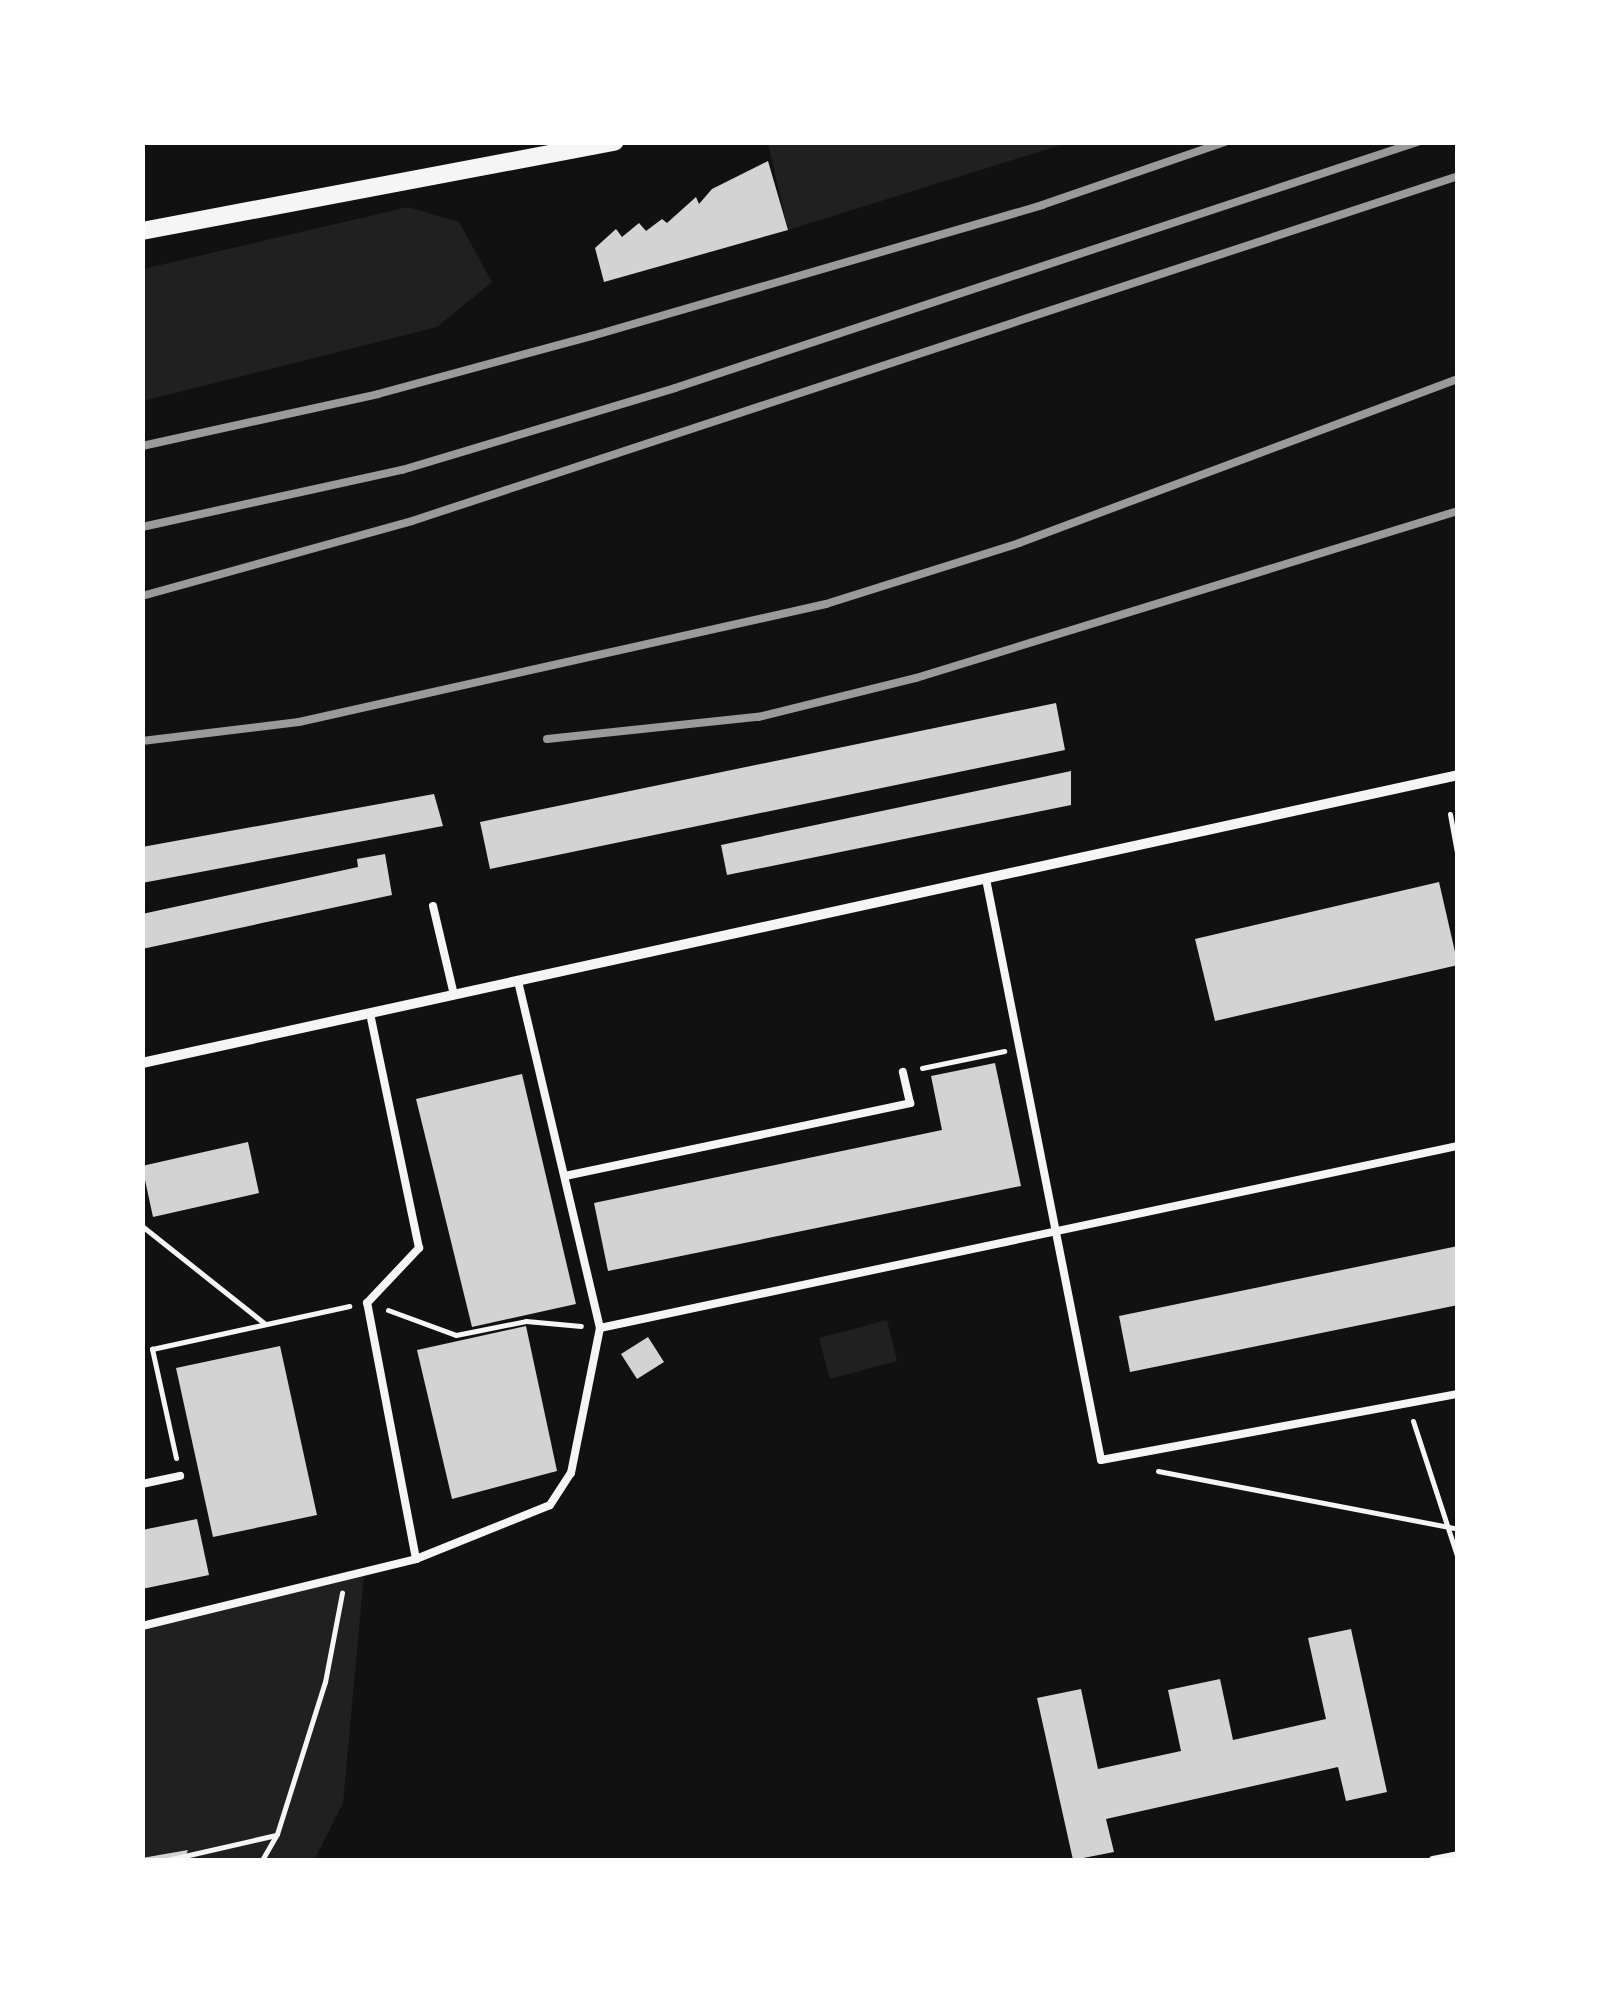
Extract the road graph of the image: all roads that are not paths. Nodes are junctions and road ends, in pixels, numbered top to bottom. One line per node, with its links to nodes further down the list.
1 (615, 142): 2 (street)
2 (142, 231)
3 (1458, 776): 4 (street)
4 (986, 879): 6 (street); 13 (lane)
5 (433, 906): 7 (lane)
6 (518, 982): 7 (street); 12 (lane)
7 (454, 995): 8 (street)
8 (370, 1013): 9 (street); 18 (lane)
9 (142, 1063)
10 (903, 1072): 12 (lane)
11 (1458, 1146): 13 (lane)
12 (564, 1176): 14 (lane)
13 (1060, 1232): 14 (lane); 15 (lane)
14 (600, 1328): 18 (lane)
15 (1458, 1394)
16 (180, 1476): 17 (lane)
17 (142, 1484)
18 (416, 1559): 19 (lane)
19 (142, 1626)
20 (1458, 1855): 21 (lane)
21 (1433, 1860)

